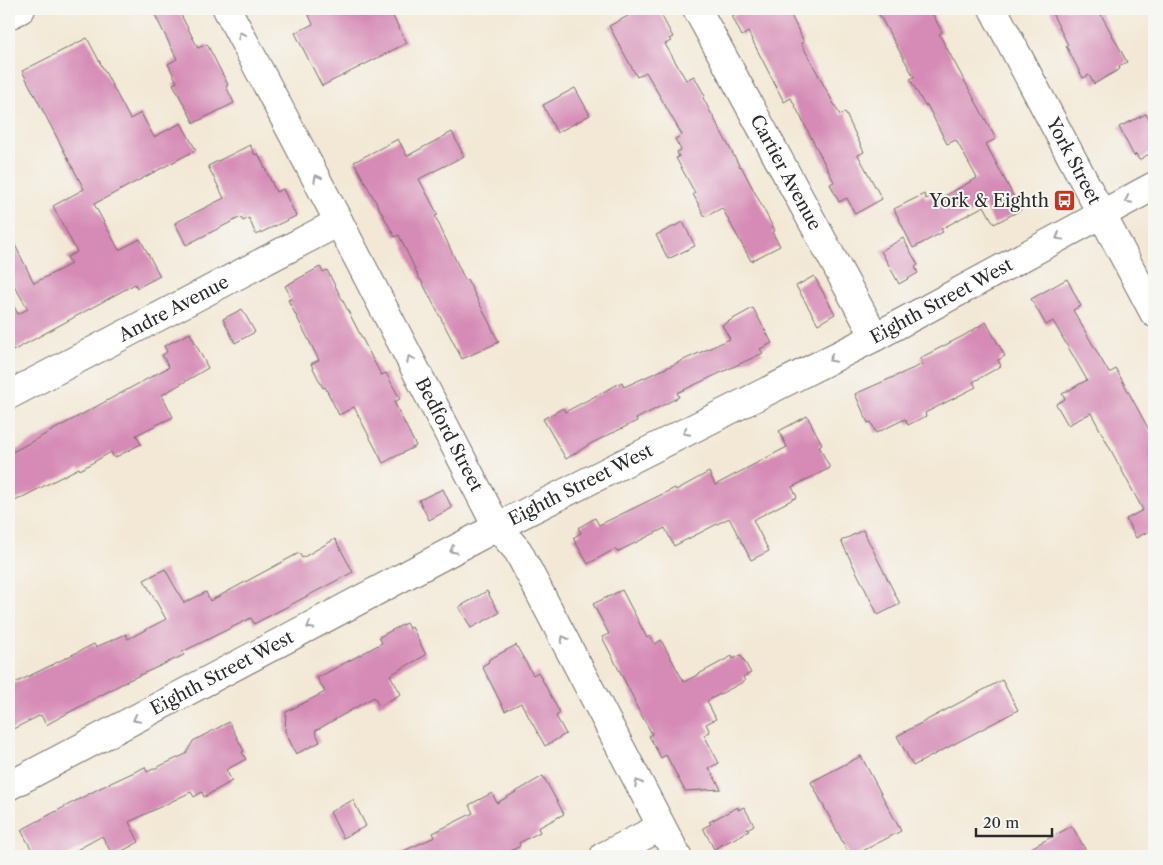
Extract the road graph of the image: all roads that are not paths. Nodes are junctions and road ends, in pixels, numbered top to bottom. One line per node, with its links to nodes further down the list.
1 (20, 9): 5 (street)
2 (227, 9): 8 (street, Bedford Street, one-way to 2)
3 (697, 9): 10 (street, Cartier Avenue)
4 (993, 9): 7 (street, York Street)
5 (9, 15)
6 (1154, 186): 7 (street, Eighth Street West, one-way to 7)
7 (1102, 214): 9 (street, York Street); 10 (street, Eighth Street West, one-way to 10)
8 (339, 222): 11 (street, Andre Avenue); 12 (street, Bedford Street, one-way to 8)
9 (1154, 313)
10 (875, 337): 12 (street, Eighth Street West, one-way to 12)
11 (9, 395)
12 (496, 527): 13 (street, Eighth Street West, one-way to 13); 14 (street, Bedford Street, one-way to 12)
13 (9, 786)
14 (661, 827): 15 (street); 16 (street, Bedford Street)
15 (604, 856)
16 (677, 856)

